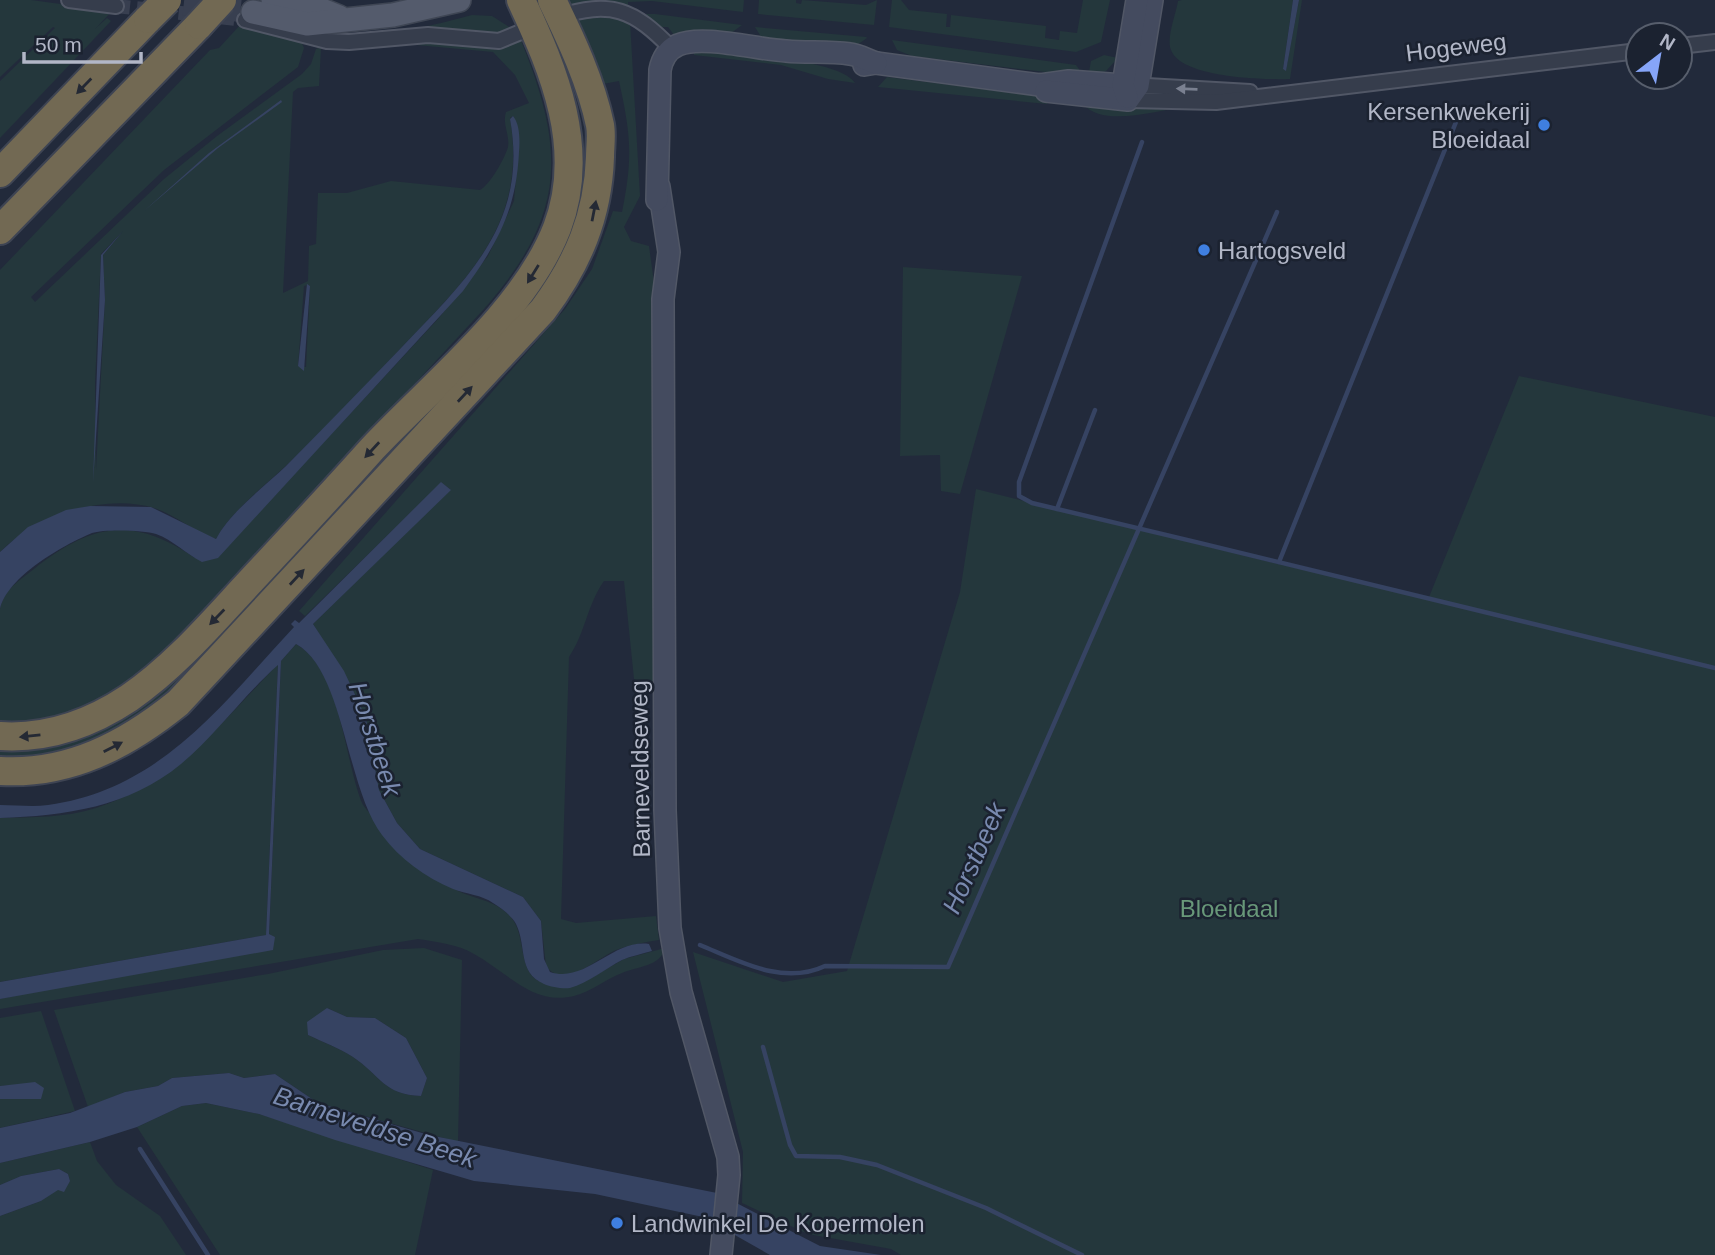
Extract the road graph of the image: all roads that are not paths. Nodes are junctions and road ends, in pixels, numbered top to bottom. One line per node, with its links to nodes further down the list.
1 (69, 0): 8 (street)
2 (222, 0): 19 (highway, bridge)
3 (273, 0): 12 (main road)
4 (459, 0): 12 (main road)
5 (521, 0): 13 (highway)
6 (1137, 0): 18 (street)
7 (1152, 0): 18 (street)
8 (116, 6)
9 (556, 8): 13 (street); 16 (street); 24 (highway, one-way to 9)
10 (158, 10): 20 (highway, one-way to 20)
11 (249, 16): 12 (main road); 13 (street)
12 (341, 18)
13 (534, 27): 23 (highway, one-way to 23)
14 (1715, 42): 15 (street)
15 (1694, 44)
16 (672, 49): 18 (street, Hogeweg); 25 (street, Barneveldseweg)
17 (1624, 53): 18 (street, Hogeweg)
18 (1130, 90)
19 (75, 152): 21 (highway); 22 (highway)
20 (0, 173)
21 (0, 230)
22 (0, 253)
23 (0, 736)
24 (0, 771)
25 (721, 1255)

